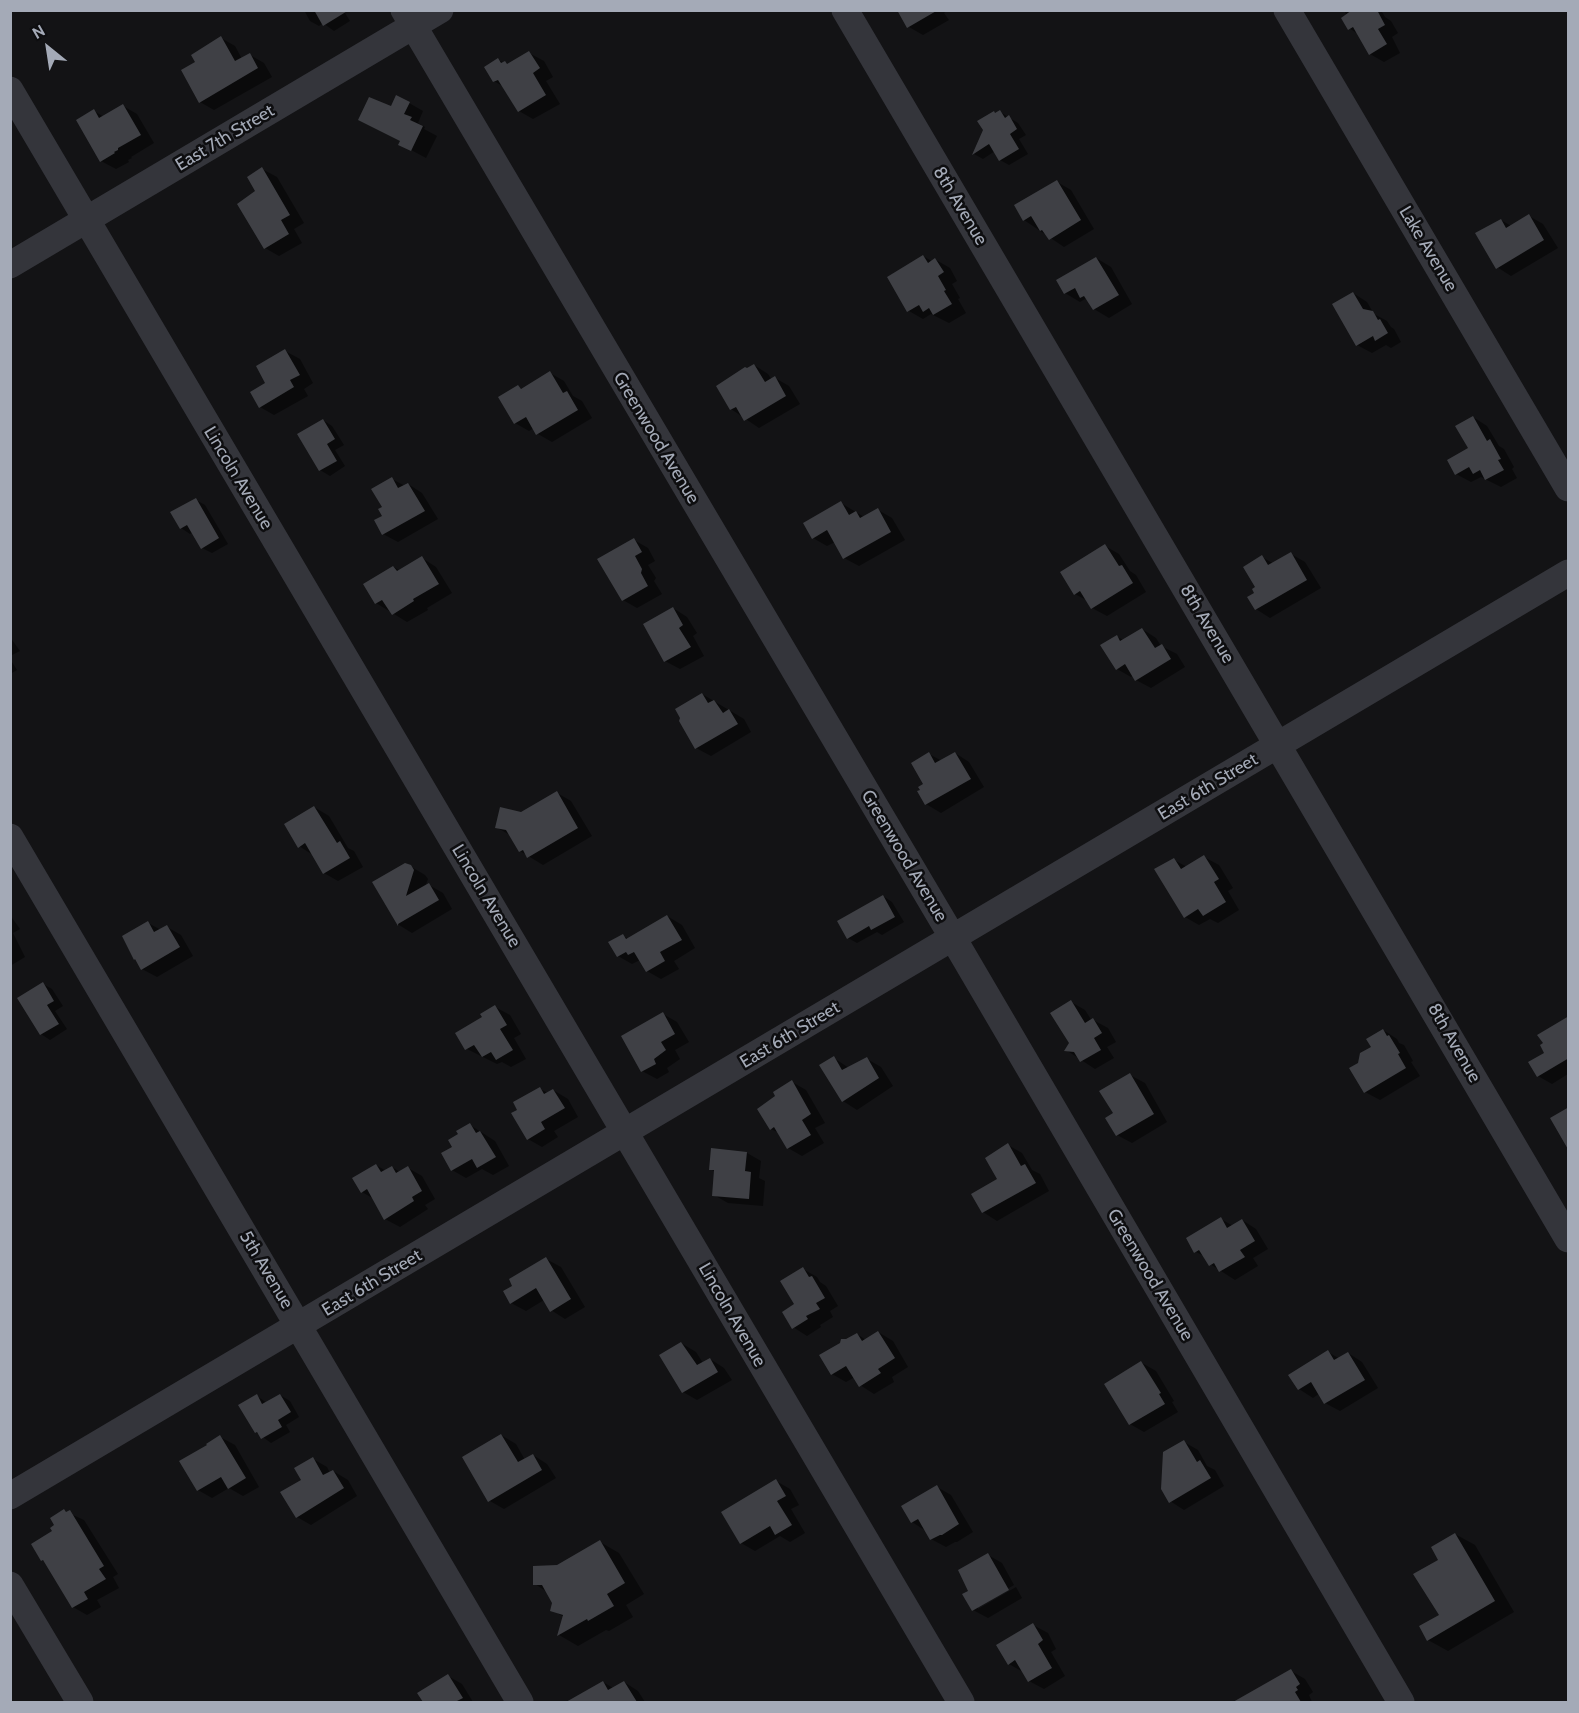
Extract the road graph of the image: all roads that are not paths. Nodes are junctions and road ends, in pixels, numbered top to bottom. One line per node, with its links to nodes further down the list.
1 (440, 10): 4 (street, East 7th Street)
2 (845, 10): 10 (street, 8th Avenue)
3 (1287, 10): 8 (street, Lake Avenue)
4 (409, 18): 6 (street, East 7th Street); 12 (street, Greenwood Avenue)
5 (10, 90): 6 (street, Lincoln Avenue)
6 (86, 220): 7 (street, East 7th Street); 13 (street, Lincoln Avenue)
7 (10, 265)
8 (1569, 488)
9 (1569, 573): 10 (street, East 6th Street)
10 (1278, 745): 12 (street, East 6th Street); 14 (street, 8th Avenue)
11 (10, 837): 15 (street, 5th Avenue)
12 (953, 938): 13 (street, East 6th Street); 21 (street, Greenwood Avenue)
13 (626, 1132): 15 (street, East 6th Street); 20 (street, Lincoln Avenue)
14 (1569, 1239)
15 (299, 1326): 16 (street, East 6th Street); 19 (street, 5th Avenue)
16 (10, 1496)
17 (10, 1585): 18 (street)
18 (80, 1702)
19 (520, 1702)
20 (961, 1702)
21 (1401, 1702)

